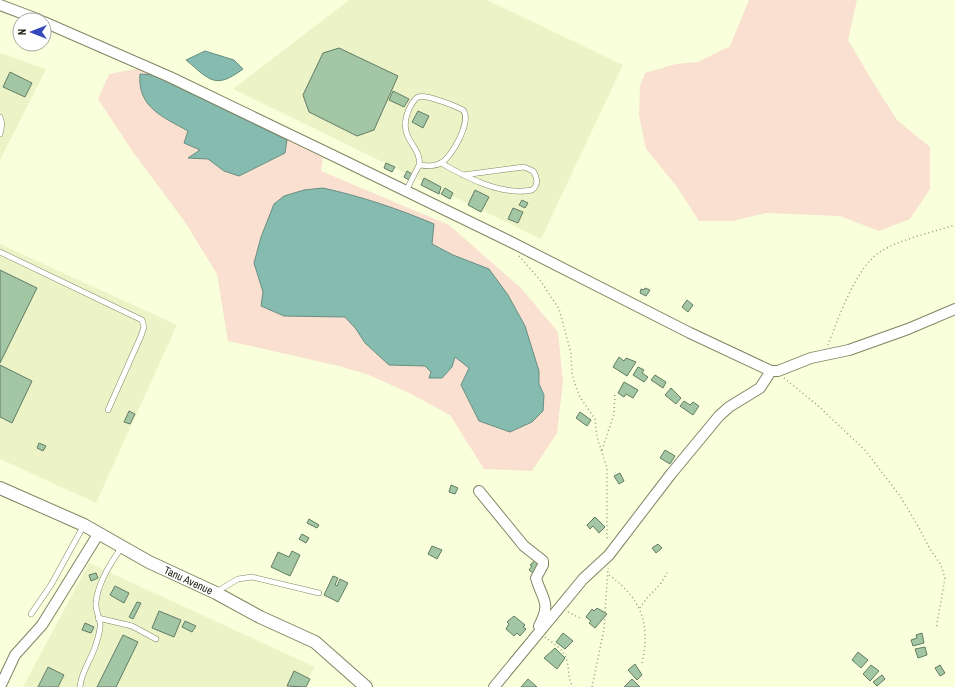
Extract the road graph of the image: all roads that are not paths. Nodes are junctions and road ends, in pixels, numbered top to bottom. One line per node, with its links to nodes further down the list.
1 (0, 5): 2 (street)
2 (19, 12)
3 (52, 25): 9 (street)
4 (0, 117): 5 (lane)
5 (0, 134)
6 (441, 163): 7 (lane); 7 (lane); 8 (lane)
7 (419, 165): 9 (lane)
8 (463, 175): 8 (lane)
9 (406, 191): 12 (street)
10 (0, 252): 13 (lane)
11 (955, 309): 12 (street)
12 (774, 371): 23 (street)
13 (108, 410)
14 (0, 488): 16 (street, Tanu Avenue)
15 (479, 491): 23 (street)
16 (84, 524): 17 (street, Tanu Avenue); 21 (lane)
17 (99, 533): 18 (street, Tanu Avenue); 25 (street)
18 (123, 546): 19 (street, Tanu Avenue); 22 (lane)
19 (216, 592): 20 (lane); 27 (street, Tanu Avenue)
20 (319, 592)
21 (31, 614)
22 (98, 618): 24 (lane); 26 (lane)
23 (537, 635): 28 (street)
24 (156, 639)
25 (0, 687)
26 (80, 687)
27 (366, 687)
28 (494, 687)

